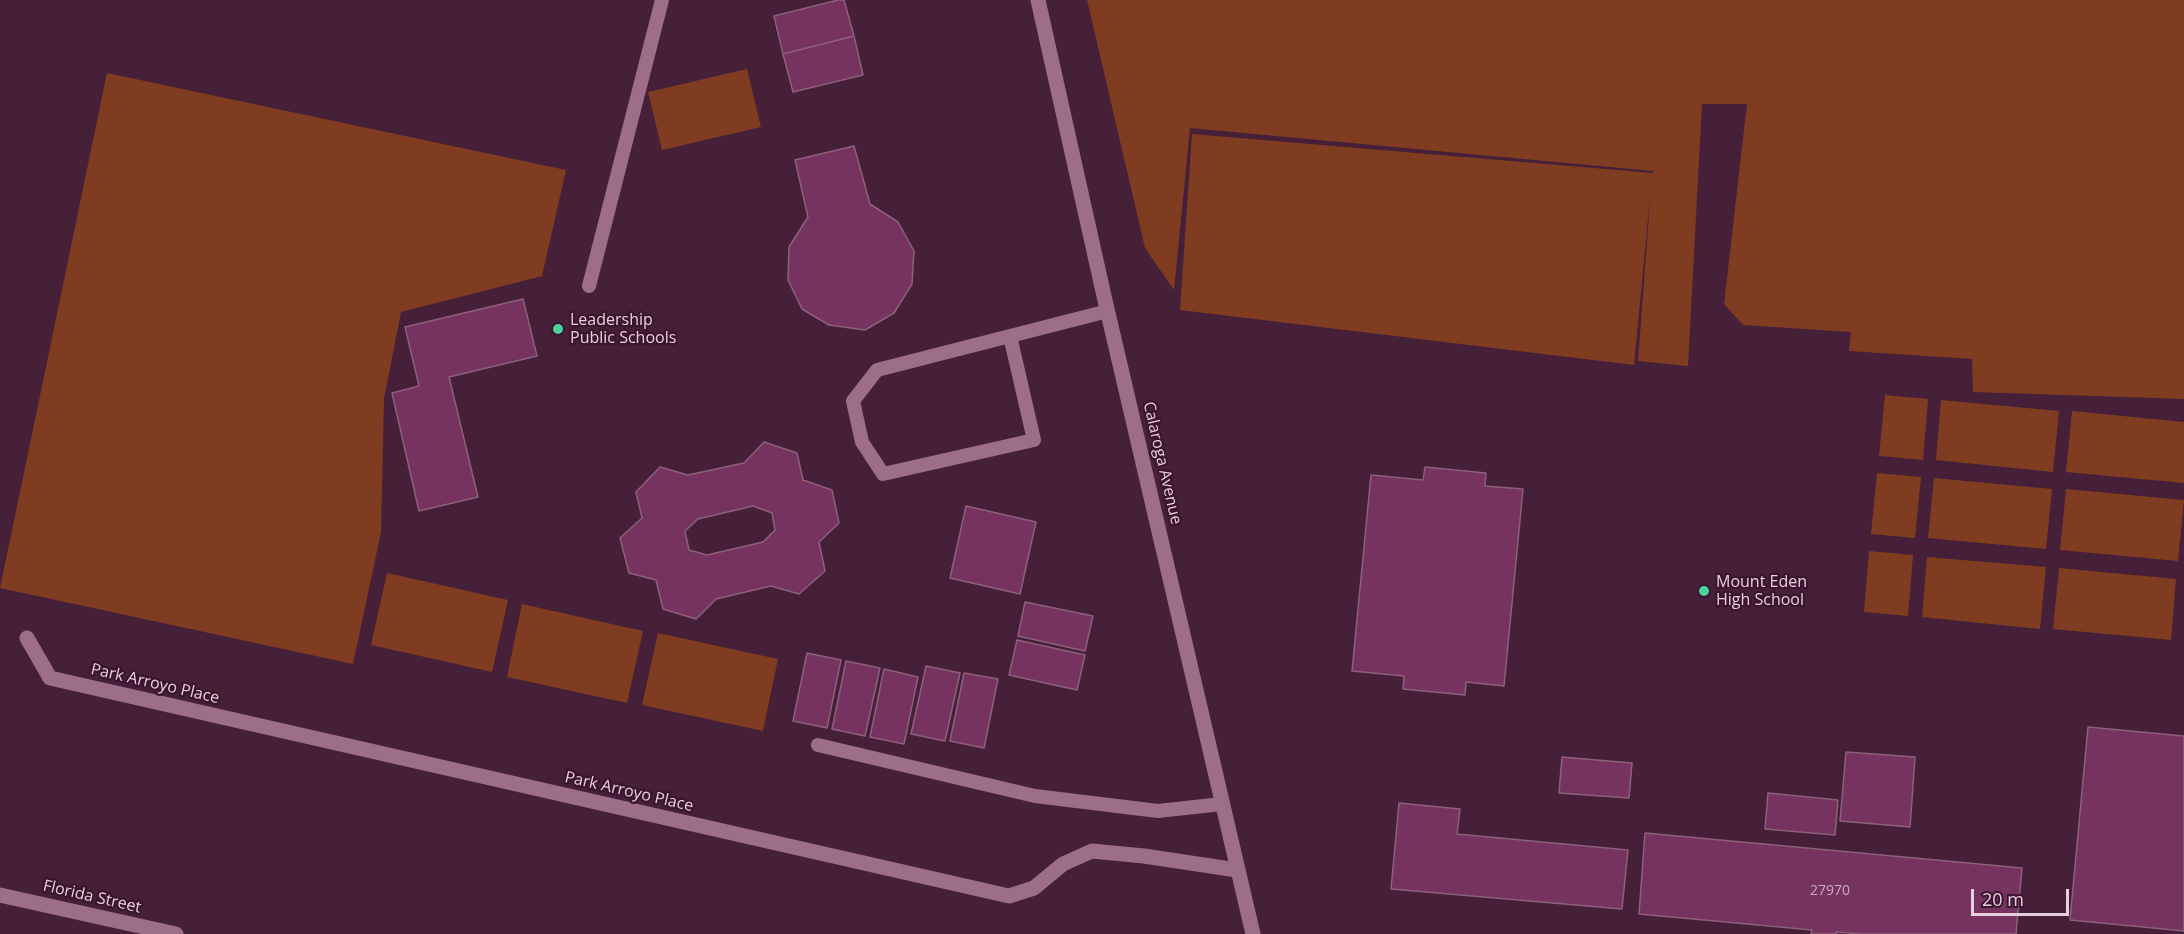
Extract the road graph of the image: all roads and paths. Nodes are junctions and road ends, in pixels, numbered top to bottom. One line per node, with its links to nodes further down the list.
1 (662, 0): 3 (lane)
2 (1038, 0): 4 (street, Calaroga Avenue)
3 (589, 286)
4 (1108, 311): 5 (lane); 8 (street, Calaroga Avenue)
5 (1010, 336): 5 (lane)
6 (27, 638): 9 (street, Park Arroyo Place)
7 (818, 745): 8 (lane)
8 (1222, 804): 9 (street, Calaroga Avenue)
9 (1237, 870): 12 (street, Calaroga Avenue)
10 (0, 895): 11 (street, Florida Street)
11 (176, 934)
12 (1253, 934)

